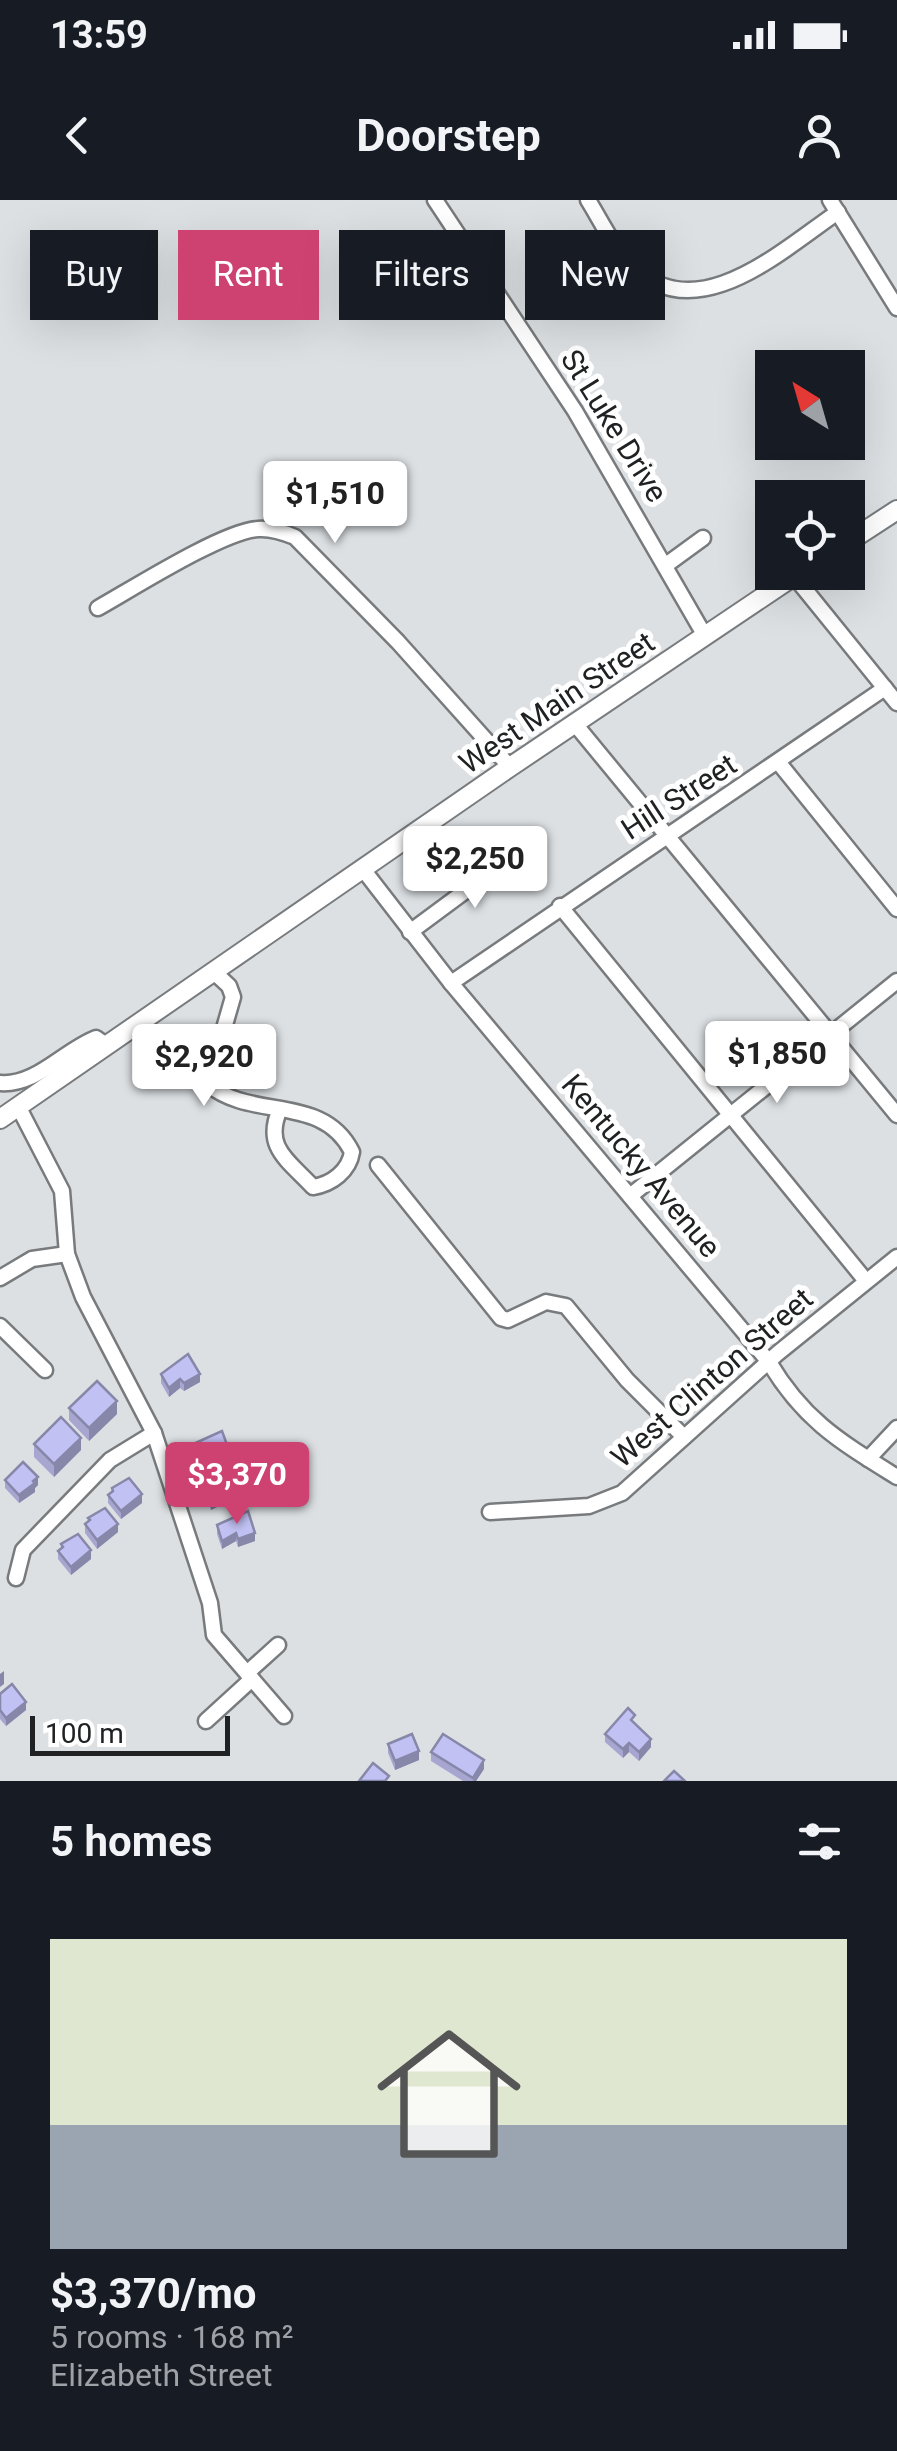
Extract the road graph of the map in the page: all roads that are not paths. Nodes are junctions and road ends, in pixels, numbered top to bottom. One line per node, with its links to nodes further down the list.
1 (435, 200): 8 (street, St Luke Drive)
2 (588, 200): 3 (street)
3 (834, 206): 4 (street)
4 (897, 308)
5 (897, 510): 6 (main road)
6 (865, 531)
7 (703, 538): 8 (street)
8 (666, 565): 12 (street, St Luke Drive)
9 (774, 590): 12 (main road, West Main Street)
10 (809, 590): 13 (street)
11 (98, 608): 17 (street)
12 (706, 636): 15 (main road, West Main Street)
13 (885, 688): 14 (street); 16 (street, Hill Street)
14 (897, 703)
15 (575, 724): 17 (main road, West Main Street); 18 (street)
16 (778, 763): 18 (street, Hill Street); 22 (street)
17 (510, 768): 20 (main road, West Main Street)
18 (668, 836): 21 (street, Hill Street); 27 (street)
19 (514, 854): 23 (street)
20 (362, 868): 23 (street, Kentucky Avenue); 24 (main road, West Main Street)
21 (560, 906): 26 (street, Hill Street); 33 (street)
22 (897, 908)
23 (410, 932): 26 (street, Kentucky Avenue)
24 (215, 973): 28 (main road, West Main Street); 31 (street)
25 (897, 982): 27 (street)
26 (452, 983): 36 (street, Kentucky Avenue)
27 (831, 1035): 32 (street); 33 (street)
28 (106, 1045): 29 (street); 30 (main road, West Main Street)
29 (0, 1082)
30 (18, 1106): 34 (main road, West Main Street); 37 (street)
31 (280, 1109): 31 (street)
32 (897, 1115)
33 (732, 1116): 36 (street); 40 (street)
34 (0, 1119)
35 (378, 1165): 46 (street)
36 (630, 1196): 42 (street, Kentucky Avenue)
37 (67, 1254): 39 (street); 45 (street)
38 (897, 1256): 40 (street, West Clinton Street)
39 (0, 1278)
40 (866, 1282): 42 (street, West Clinton Street)
41 (0, 1326): 43 (street)
42 (768, 1362): 46 (street, West Clinton Street); 47 (street, Kentucky Avenue)
43 (44, 1370)
44 (897, 1428): 47 (street)
45 (154, 1434): 50 (street); 52 (street)
46 (684, 1437): 49 (street, West Clinton Street)
47 (868, 1459): 48 (street, Kentucky Avenue)
48 (897, 1477)
49 (490, 1512)
50 (16, 1578)
51 (278, 1645): 52 (street)
52 (250, 1676): 53 (street); 54 (street)
53 (284, 1716)
54 (206, 1720)

